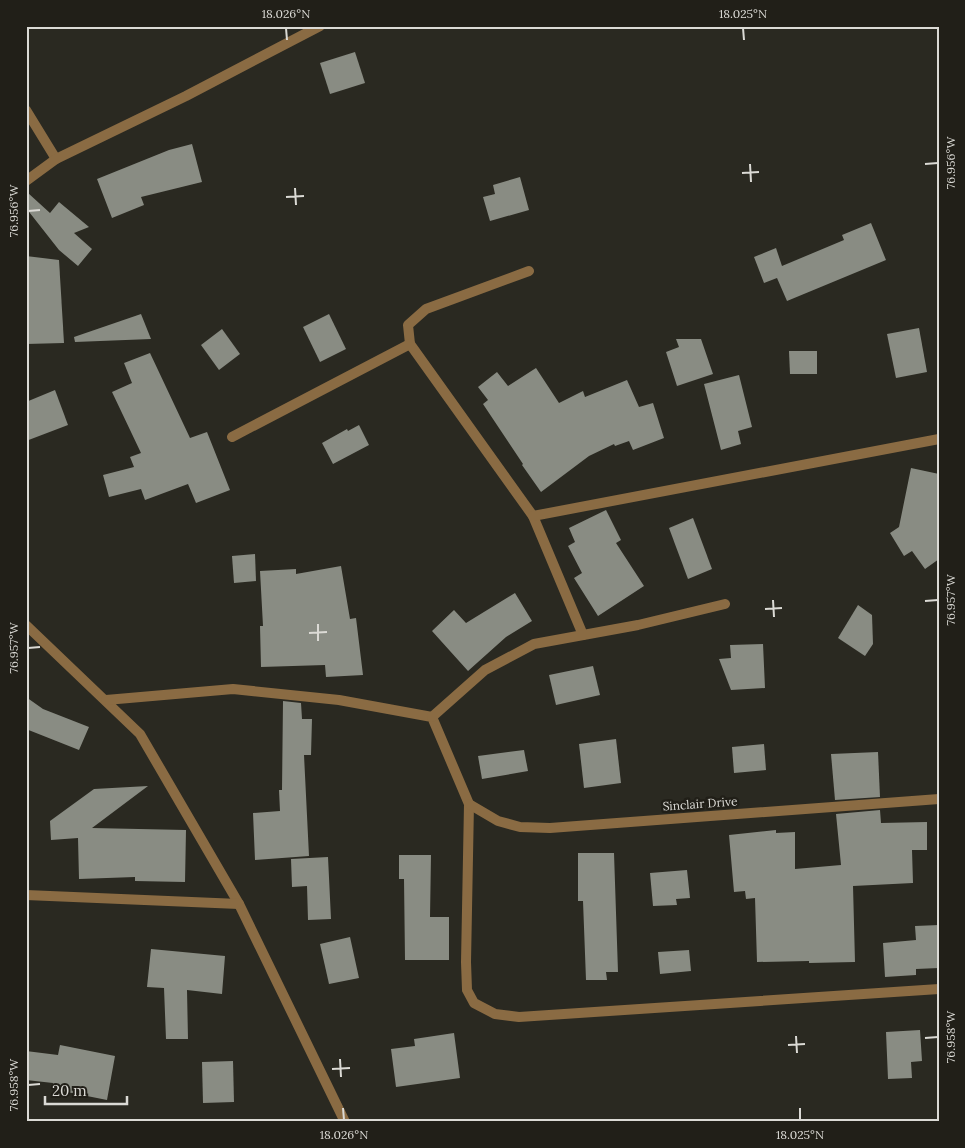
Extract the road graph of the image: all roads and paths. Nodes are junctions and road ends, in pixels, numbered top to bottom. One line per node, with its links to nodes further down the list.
1 (320, 26): 3 (street)
2 (26, 110): 3 (street)
3 (56, 158): 4 (street)
4 (26, 181)
5 (529, 271): 6 (street)
6 (410, 344): 7 (street); 9 (street)
7 (232, 437)
8 (939, 439): 9 (street)
9 (533, 516): 12 (street)
10 (725, 604): 12 (street)
11 (26, 625): 13 (street)
12 (583, 635): 14 (street)
13 (106, 700): 14 (street); 18 (street)
14 (432, 717): 16 (street)
15 (939, 799): 16 (street, Sinclair Drive)
16 (469, 804): 19 (street)
17 (26, 895): 18 (street)
18 (239, 904): 20 (street)
19 (939, 989)
20 (345, 1122)

